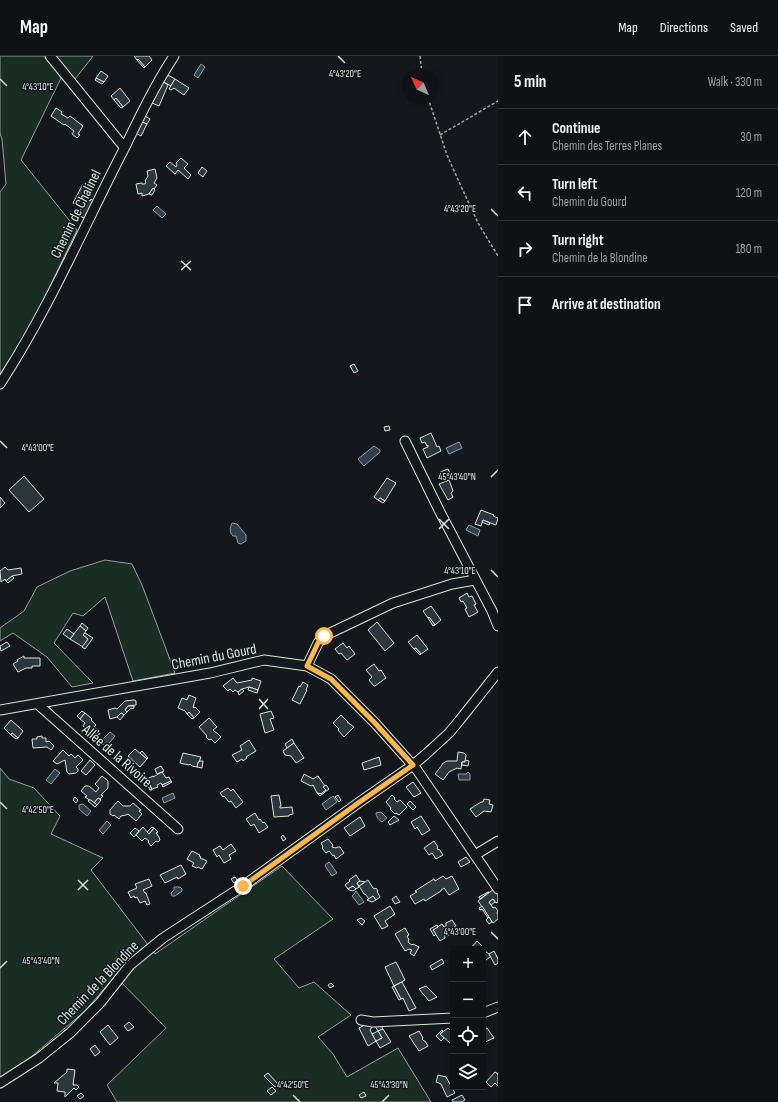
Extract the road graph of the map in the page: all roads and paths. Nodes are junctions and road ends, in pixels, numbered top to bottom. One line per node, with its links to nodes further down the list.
1 (50, 56): 8 (street)
2 (174, 56): 8 (street, Chemin de Chalinel)
3 (420, 56): 4 (path)
4 (421, 68)
5 (498, 101): 7 (path)
6 (430, 104): 7 (path)
7 (440, 135): 9 (path)
8 (124, 147): 10 (street, Chemin de Chalinel)
9 (498, 256)
10 (0, 384)
11 (405, 441): 12 (street)
12 (475, 580): 13 (street); 14 (street)
13 (498, 626)
14 (307, 666): 16 (street, Chemin du Gourd); 18 (street, Chemin du Gourd)
15 (498, 672): 18 (street, Chemin de la Blondine)
16 (38, 704): 17 (street, Chemin du Gourd); 19 (street, Allée de la Rivoire)
17 (0, 710)
18 (413, 765): 21 (street, Chemin du Gourd); 27 (street, Chemin de la Blondine)
19 (178, 828)
20 (498, 841): 21 (street)
21 (475, 855): 22 (street, Chemin du Gourd)
22 (498, 889)
23 (498, 1007): 24 (street)
24 (486, 1012)
25 (450, 1018): 26 (street)
26 (361, 1020)
27 (0, 1084)

